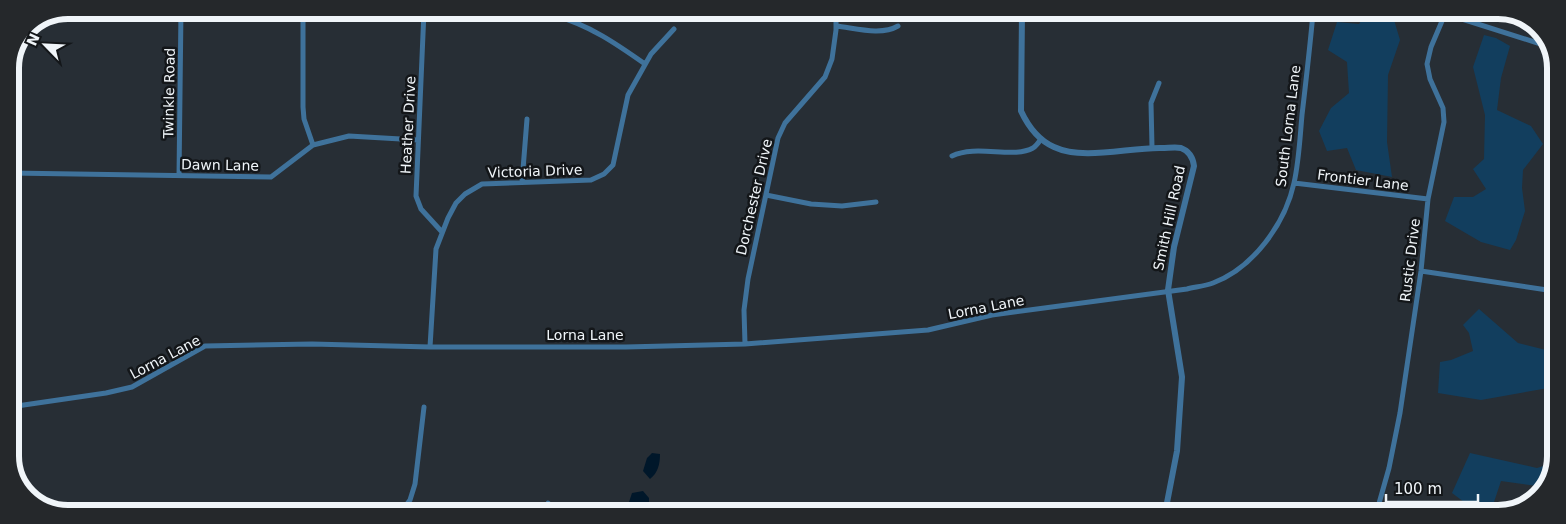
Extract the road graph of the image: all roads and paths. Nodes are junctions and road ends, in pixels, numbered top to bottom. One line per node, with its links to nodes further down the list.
1 (181, 19): 23 (street, Twinkle Road)
2 (303, 19): 19 (street)
3 (424, 19): 17 (street, Heather Drive)
4 (563, 19): 14 (street)
5 (836, 19): 10 (street, Dorchester Drive)
6 (1022, 19): 18 (street, Smith Hill Road)
7 (1313, 19): 25 (street, South Lorna Lane)
8 (1442, 19): 27 (street, Rustic Drive)
9 (1463, 19): 13 (street)
10 (836, 26): 11 (street); 26 (street, Dorchester Drive)
11 (898, 26)
12 (674, 30): 14 (street, Victoria Drive)
13 (1541, 44)
14 (645, 64): 24 (street, Victoria Drive)
15 (1159, 83): 20 (street)
16 (527, 119): 24 (street)
17 (418, 140): 19 (street, Dawn Lane); 29 (street, Heather Drive)
18 (1041, 140): 20 (street, Smith Hill Road); 21 (street)
19 (313, 145): 23 (street, Dawn Lane)
20 (1152, 147): 31 (street, Smith Hill Road)
21 (952, 156)
22 (19, 173): 23 (street, Dawn Lane)
23 (179, 176)
24 (522, 182): 29 (street, Victoria Drive)
25 (1294, 183): 27 (street, Frontier Lane); 31 (street, South Lorna Lane)
26 (766, 195): 28 (street); 33 (street, Dorchester Drive)
27 (1428, 199): 30 (street, Rustic Drive)
28 (876, 202)
29 (442, 232): 34 (street, Victoria Drive)
30 (1421, 271): 32 (street); 39 (street, Rustic Drive)
31 (1168, 290): 33 (street, Lorna Lane); 38 (street, Smith Hill Road)
32 (1547, 290)
33 (745, 344): 34 (street, Lorna Lane)
34 (430, 347): 35 (street, Lorna Lane)
35 (19, 406)
36 (424, 407): 37 (street)
37 (406, 505)
38 (1167, 505)
39 (1379, 505)

